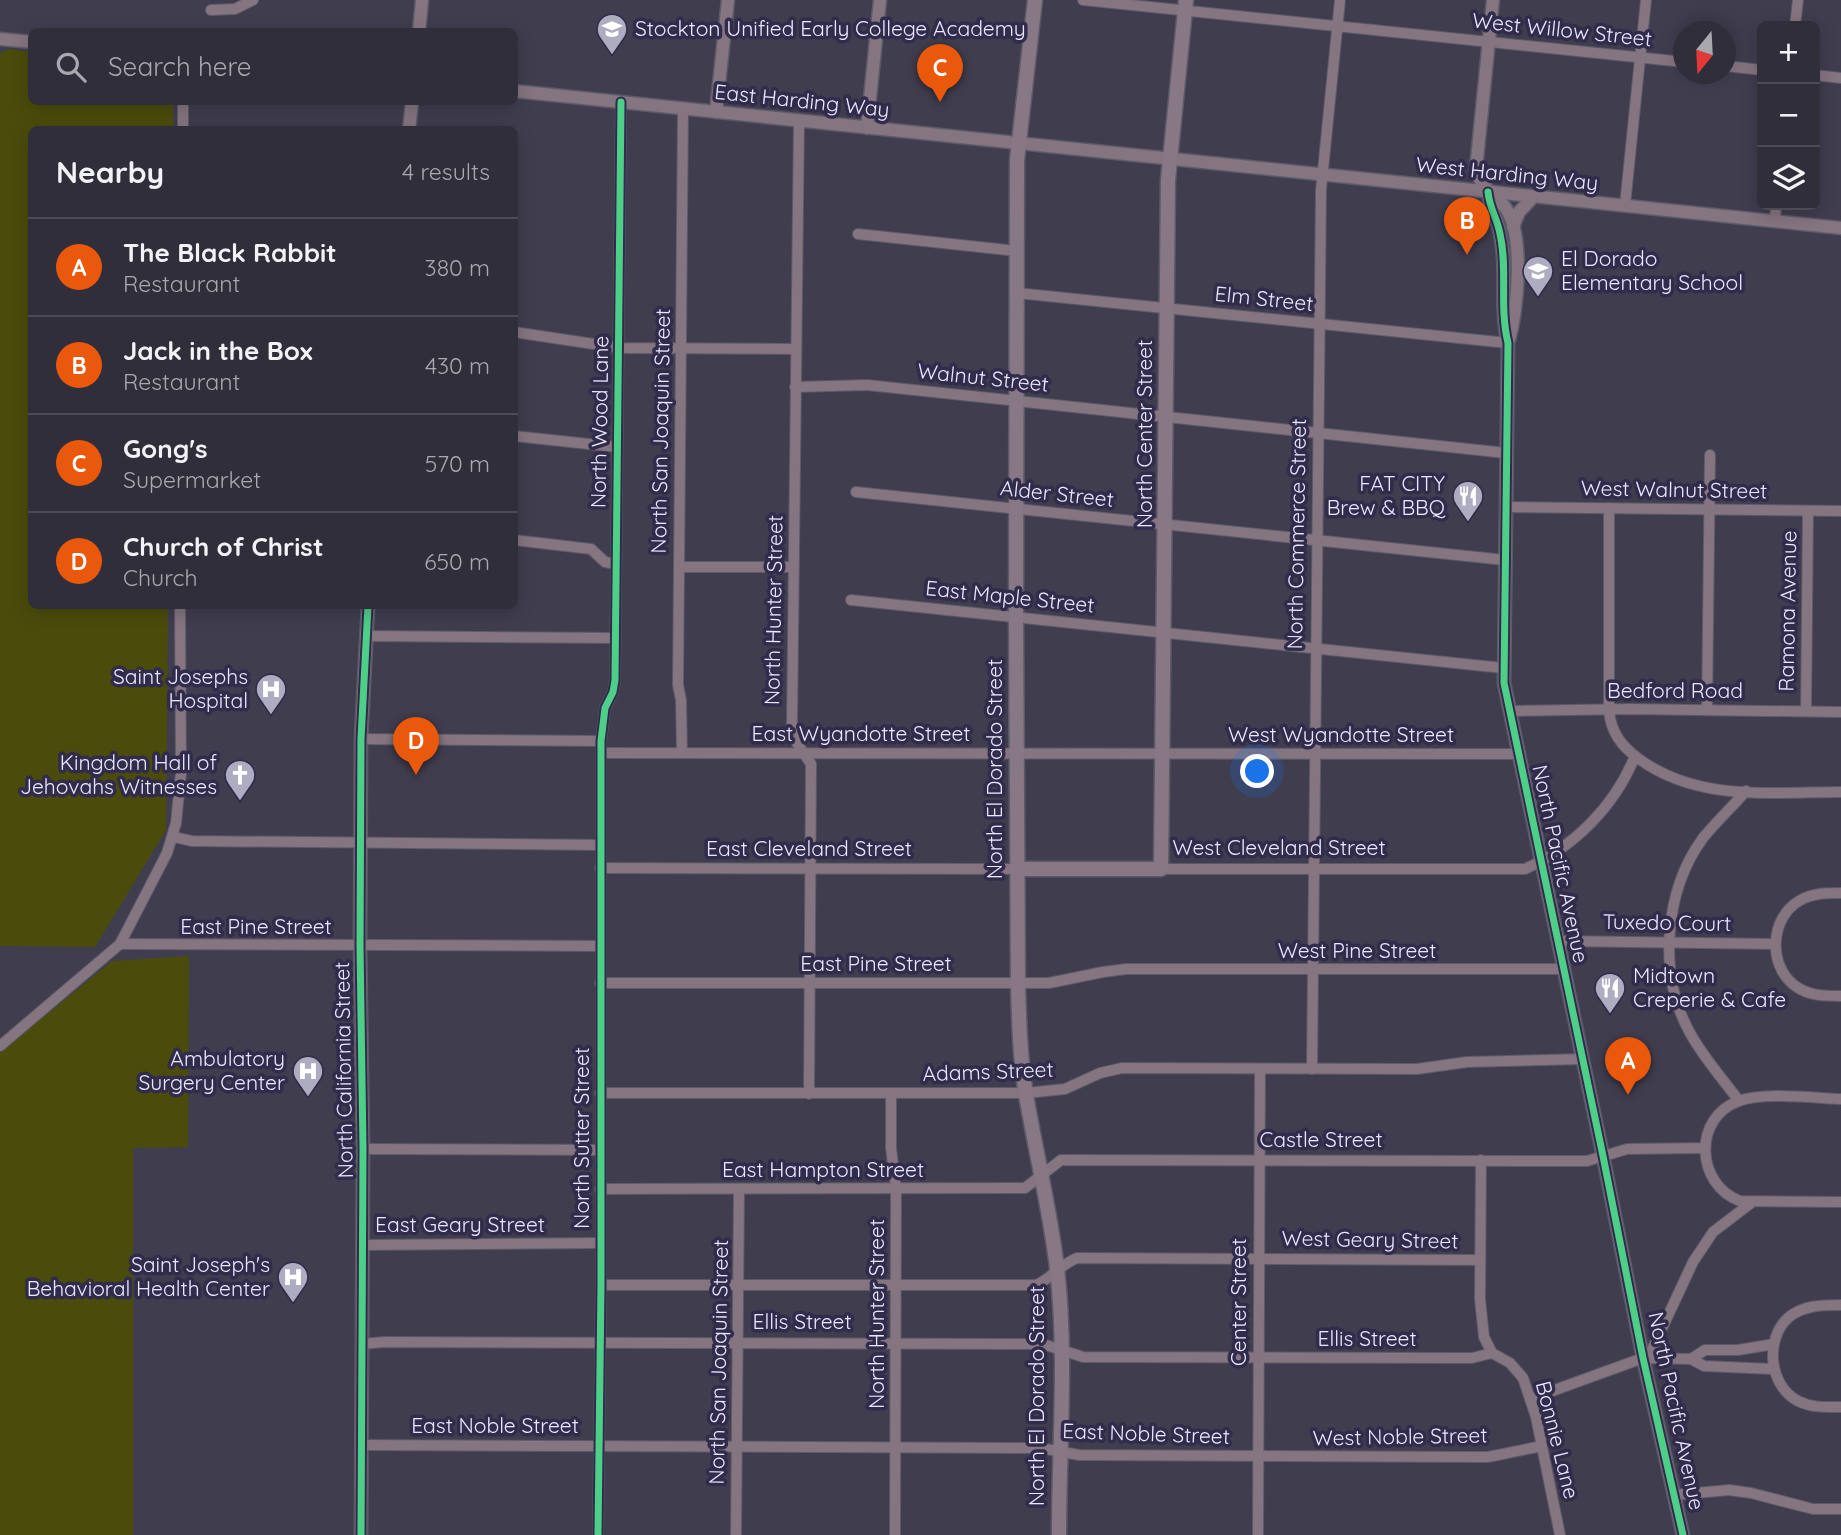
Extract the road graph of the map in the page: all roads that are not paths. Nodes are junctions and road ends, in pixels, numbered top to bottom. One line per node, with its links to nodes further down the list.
1 (253, 0): 12 (street)
2 (422, 0): 15 (street)
3 (728, 0): 30 (street)
4 (880, 0): 34 (street)
5 (1035, 0): 35 (main road, North El Dorado Street)
6 (1083, 0): 11 (street, West Willow Street)
7 (1340, 0): 14 (street, North Commerce Street)
8 (1493, 0): 18 (street)
9 (1646, 0): 19 (street)
10 (1798, 0): 13 (street)
11 (1186, 5): 14 (street, West Willow Street); 36 (main road, North Center Street)
12 (211, 10)
13 (1796, 21)
14 (1337, 26): 18 (street, West Willow Street); 37 (street, North Commerce Street)
15 (419, 28)
16 (0, 39): 17 (street)
17 (28, 42)
18 (1489, 42): 19 (street, West Willow Street); 38 (street)
19 (1641, 58): 20 (street, West Willow Street); 40 (street)
20 (1673, 61)
21 (1736, 67): 22 (street)
22 (1757, 69)
23 (1820, 76): 24 (street)
24 (1841, 78)
25 (518, 91): 26 (street, East Harding Way)
26 (621, 102): 29 (street, East Harding Way); 52 (street, North Wood Lane)
27 (183, 105): 32 (street)
28 (412, 105): 33 (street)
29 (683, 108): 30 (street, East Harding Way); 53 (street, North San Joaquin Street)
30 (716, 112): 31 (street, East Harding Way)
31 (799, 121): 34 (street, East Harding Way); 54 (street, North Hunter Street)
32 (183, 126)
33 (409, 126)
34 (867, 128): 35 (street, East Harding Way)
35 (1019, 143): 36 (street, East Harding Way); 46 (main road, North El Dorado Street)
36 (1170, 159): 37 (street, West Harding Way); 48 (main road, North Center Street)
37 (1321, 174): 38 (street, West Harding Way); 49 (street, North Commerce Street)
38 (1489, 192): 39 (street, West Harding Way); 43 (street, North Pacific Avenue); 51 (street, North Pacific Avenue)
39 (1534, 196): 40 (street, West Harding Way); 43 (street)
40 (1625, 205): 42 (street, West Harding Way)
41 (1775, 210): 42 (street)
42 (1774, 221): 44 (street, West Harding Way)
43 (1513, 227): 51 (street, North Pacific Avenue)
44 (1841, 228)
45 (858, 234): 46 (street)
46 (1017, 251): 47 (main road, North El Dorado Street)
47 (1017, 293): 48 (street, Elm Street); 56 (main road, North El Dorado Street)
48 (1167, 308): 49 (street, Elm Street); 57 (main road, North Center Street)
49 (1318, 324): 51 (street, Elm Street); 58 (street, North Commerce Street)
50 (518, 333): 52 (street)
51 (1508, 343): 61 (street, North Pacific Avenue)
52 (620, 348): 53 (street); 60 (street, North Wood Lane)
53 (681, 349): 54 (street); 75 (street, North San Joaquin Street)
54 (796, 349): 55 (street, North Hunter Street)
55 (795, 387): 56 (street, Walnut Street); 76 (street, North Hunter Street)
56 (1017, 401): 57 (street, Walnut Street); 66 (main road, North El Dorado Street)
57 (1166, 416): 58 (street); 70 (main road, North Center Street)
58 (1317, 432): 61 (street); 72 (street, North Commerce Street)
59 (518, 436): 60 (street)
60 (617, 447): 74 (street, North Wood Lane)
61 (1506, 453): 64 (street, North Pacific Avenue)
62 (1710, 455): 67 (street)
63 (856, 492): 66 (street, Alder Street)
64 (1506, 507): 65 (street, West Walnut Street); 73 (street, North Pacific Avenue)
65 (1609, 509): 67 (street, West Walnut Street); 88 (street)
66 (1017, 510): 70 (street, Alder Street); 80 (main road, North El Dorado Street)
67 (1709, 510): 68 (street, West Walnut Street); 86 (street)
68 (1808, 511): 69 (street, West Walnut Street); 89 (street, Ramona Avenue)
69 (1841, 511)
70 (1166, 524): 72 (street, Alder Street); 81 (main road, North Center Street)
71 (518, 540): 74 (street)
72 (1316, 540): 73 (street, Alder Street); 84 (street, North Commerce Street)
73 (1505, 560): 85 (street, North Pacific Avenue)
74 (616, 564): 83 (street, North Wood Lane)
75 (679, 566): 76 (street); 95 (street, North San Joaquin Street)
76 (793, 567): 94 (street, North Hunter Street)
77 (851, 600): 80 (street, East Maple Street)
78 (180, 609): 103 (street)
79 (368, 609): 82 (street, North California Street)
80 (1016, 617): 81 (street, East Maple Street); 99 (main road, North El Dorado Street)
81 (1164, 633): 84 (street, East Maple Street); 96 (main road, North Center Street)
82 (366, 636): 83 (street); 91 (street, North California Street)
83 (615, 638): 92 (street, North Wood Lane)
84 (1315, 648): 85 (street, East Maple Street); 97 (street, North Commerce Street)
85 (1503, 668): 87 (street, North Pacific Avenue)
86 (1707, 710): 88 (street, Bedford Road); 89 (street, Bedford Road)
87 (1510, 711): 88 (street, Bedford Road); 98 (street, North Pacific Avenue)
88 (1609, 711): 100 (street)
89 (1806, 711): 90 (street, Bedford Road)
90 (1841, 712)
91 (361, 739): 92 (street); 104 (street, North California Street)
92 (601, 741): 93 (street, North Sutter Street)
93 (601, 752): 95 (street, East Wyandotte Street); 105 (street, North Sutter Street)
94 (803, 752): 95 (street, East Wyandotte Street); 99 (street, East Wyandotte Street); 108 (street, North Hunter Street)
95 (682, 753)
96 (1163, 754): 97 (street, West Wyandotte Street); 99 (street, East Wyandotte Street); 110 (main road, North Center Street)
97 (1314, 754): 98 (street, West Wyandotte Street); 111 (street, North Commerce Street)
98 (1519, 754): 106 (street, North Pacific Avenue)
99 (1016, 755): 109 (main road, North El Dorado Street)
100 (1635, 756): 101 (street); 106 (street)
101 (1746, 791): 102 (street); 114 (street)
102 (1841, 792)
103 (174, 837): 104 (street); 115 (street)
104 (360, 842): 105 (street); 117 (street, North California Street)
105 (600, 845): 107 (street, North Sutter Street)
106 (1541, 862): 111 (street, West Cleveland Street); 113 (street, North Pacific Avenue)
107 (600, 868): 108 (street, East Cleveland Street); 118 (street, North Sutter Street)
108 (811, 868): 109 (street, East Cleveland Street); 122 (street, North Hunter Street)
109 (1016, 869): 110 (main road, West Cleveland Street); 124 (main road, North El Dorado Street)
110 (1161, 869): 111 (street, West Cleveland Street)
111 (1313, 869): 121 (street, North Commerce Street)
112 (1841, 893): 116 (street)
113 (1559, 941): 114 (street, Tuxedo Court); 120 (street, North Pacific Avenue)
114 (1670, 943): 116 (street, Tuxedo Court); 135 (street)
115 (120, 944): 117 (street, East Pine Street); 126 (street)
116 (1774, 944): 125 (street)
117 (360, 945): 118 (street, East Pine Street); 137 (street, North California Street)
118 (601, 946): 123 (street, North Sutter Street)
119 (1150, 969): 121 (street, West Pine Street); 124 (street, East Pine Street)
120 (1564, 969): 121 (street, West Pine Street); 127 (street, North Pacific Avenue)
121 (1313, 970): 129 (street, North Commerce Street)
122 (810, 982): 123 (street, East Pine Street); 124 (street, East Pine Street); 132 (street, North Hunter Street)
123 (600, 983): 130 (street, North Sutter Street)
124 (1018, 984): 131 (main road, North El Dorado Street)
125 (1841, 996)
126 (0, 1046)
127 (1583, 1059): 129 (street, Adams Street); 139 (street, North Pacific Avenue)
128 (1261, 1069): 129 (street, Adams Street); 131 (street, Adams Street); 140 (street, Center Street)
129 (1312, 1069)
130 (600, 1093): 132 (street, Adams Street); 138 (street, North Sutter Street)
131 (1026, 1093): 133 (street, Adams Street); 142 (main road, North El Dorado Street)
132 (809, 1094): 133 (street, Adams Street)
133 (891, 1094): 143 (street, North Hunter Street)
134 (1841, 1099): 135 (street)
135 (1739, 1101): 136 (street)
136 (1705, 1148): 139 (street, Castle Street); 147 (street)
137 (363, 1149): 138 (street); 149 (street, North California Street)
138 (600, 1150): 144 (street, North Sutter Street)
139 (1603, 1156): 141 (street, Castle Street); 165 (street, North Pacific Avenue)
140 (1259, 1159): 141 (street, Castle Street); 142 (street, Castle Street); 150 (street, Center Street)
141 (1481, 1160): 151 (street)
142 (1042, 1174): 143 (street, East Hampton Street); 152 (main road, North El Dorado Street)
143 (897, 1188): 145 (street, East Hampton Street); 155 (street, North Hunter Street)
144 (600, 1189): 145 (street, East Hampton Street); 148 (street, North Sutter Street)
145 (739, 1189): 154 (street, North San Joaquin Street)
146 (1841, 1202): 147 (street)
147 (1751, 1203): 165 (street)
148 (600, 1243): 149 (street, East Geary Street); 153 (street, North Sutter Street)
149 (363, 1245): 161 (street, North California Street)
150 (1258, 1258): 151 (street, West Geary Street); 152 (street); 164 (street, Center Street)
151 (1480, 1260): 163 (street)
152 (1057, 1270): 155 (street); 162 (main road, North El Dorado Street)
153 (601, 1285): 154 (street); 157 (street, North Sutter Street)
154 (739, 1285): 155 (street); 158 (street, North San Joaquin Street)
155 (897, 1286): 159 (street, North Hunter Street)
156 (1841, 1305): 160 (street)
157 (599, 1341): 158 (street, Ellis Street); 161 (street, Ellis Street); 171 (street, North Sutter Street)
158 (738, 1341): 159 (street, Ellis Street); 172 (street, North San Joaquin Street)
159 (897, 1342): 162 (street, Ellis Street); 173 (street, North Hunter Street)
160 (1774, 1343): 166 (street); 167 (street)
161 (362, 1344): 170 (street, North California Street)
162 (1062, 1351): 164 (street, Ellis Street); 175 (main road, North El Dorado Street)
163 (1492, 1353): 164 (street, Ellis Street); 168 (street, Bonnie Lane)
164 (1259, 1358): 176 (street, Center Street)
165 (1643, 1358): 166 (street); 168 (street); 177 (street, North Pacific Avenue)
166 (1691, 1359): 167 (street)
167 (1773, 1369): 169 (street)
168 (1530, 1399): 174 (street, Bonnie Lane)
169 (1841, 1407)
170 (361, 1445): 171 (street, East Noble Street); 179 (street, North California Street)
171 (598, 1445): 172 (street, East Noble Street); 180 (street, North Sutter Street)
172 (737, 1445): 173 (street, East Noble Street); 181 (street, North San Joaquin Street)
173 (896, 1446): 175 (street, East Noble Street); 182 (street, North Hunter Street)
174 (1542, 1446): 176 (street, West Noble Street); 185 (street, Bonnie Lane)
175 (1059, 1451): 176 (street, East Noble Street); 183 (main road, North El Dorado Street)
176 (1258, 1457): 184 (street, Center Street)
177 (1674, 1495): 178 (street); 186 (street, North Pacific Avenue)
178 (1841, 1510)
179 (361, 1535)
180 (598, 1535)
181 (736, 1535)
182 (895, 1535)
183 (1059, 1535)
184 (1258, 1535)
185 (1560, 1535)
186 (1683, 1535)

